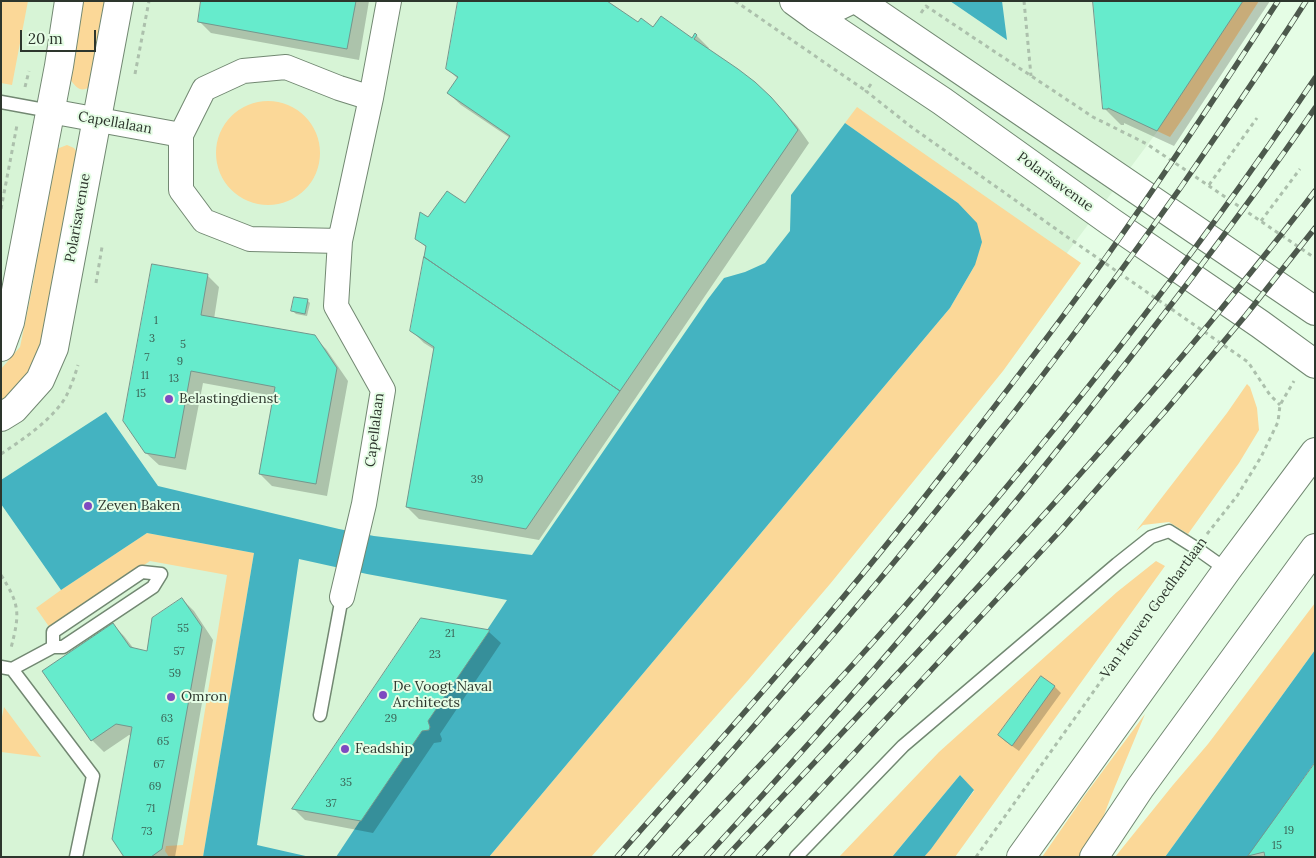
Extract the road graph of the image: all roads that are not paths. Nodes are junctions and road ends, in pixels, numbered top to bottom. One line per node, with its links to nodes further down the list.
1 (68, 1): 10 (main road)
2 (119, 1): 11 (main road, Polarisavenue)
3 (389, 1): 8 (street, Capellalaan)
4 (794, 1): 7 (main road, Polarisavenue)
5 (849, 1): 7 (main road)
6 (859, 1): 14 (main road)
7 (817, 9): 16 (main road, Polarisavenue)
8 (371, 98): 12 (street); 13 (street, Capellalaan)
9 (1, 102): 10 (lane)
10 (50, 111): 11 (street, Capellalaan); 15 (main road)
11 (96, 120): 12 (street, Capellalaan); 17 (main road, Polarisavenue)
12 (181, 135): 13 (street)
13 (340, 242): 21 (street, Capellalaan)
14 (1315, 312)
15 (1, 347)
16 (1312, 362)
17 (1, 417)
18 (1315, 452): 20 (main road)
19 (1315, 548): 28 (main road)
20 (1227, 570): 26 (lane); 27 (main road)
21 (342, 597): 24 (lane)
22 (53, 647): 22 (lane); 23 (lane)
23 (6, 668): 25 (lane)
24 (320, 715)
25 (76, 857)
26 (796, 857)
27 (1021, 857)
28 (1094, 857)

